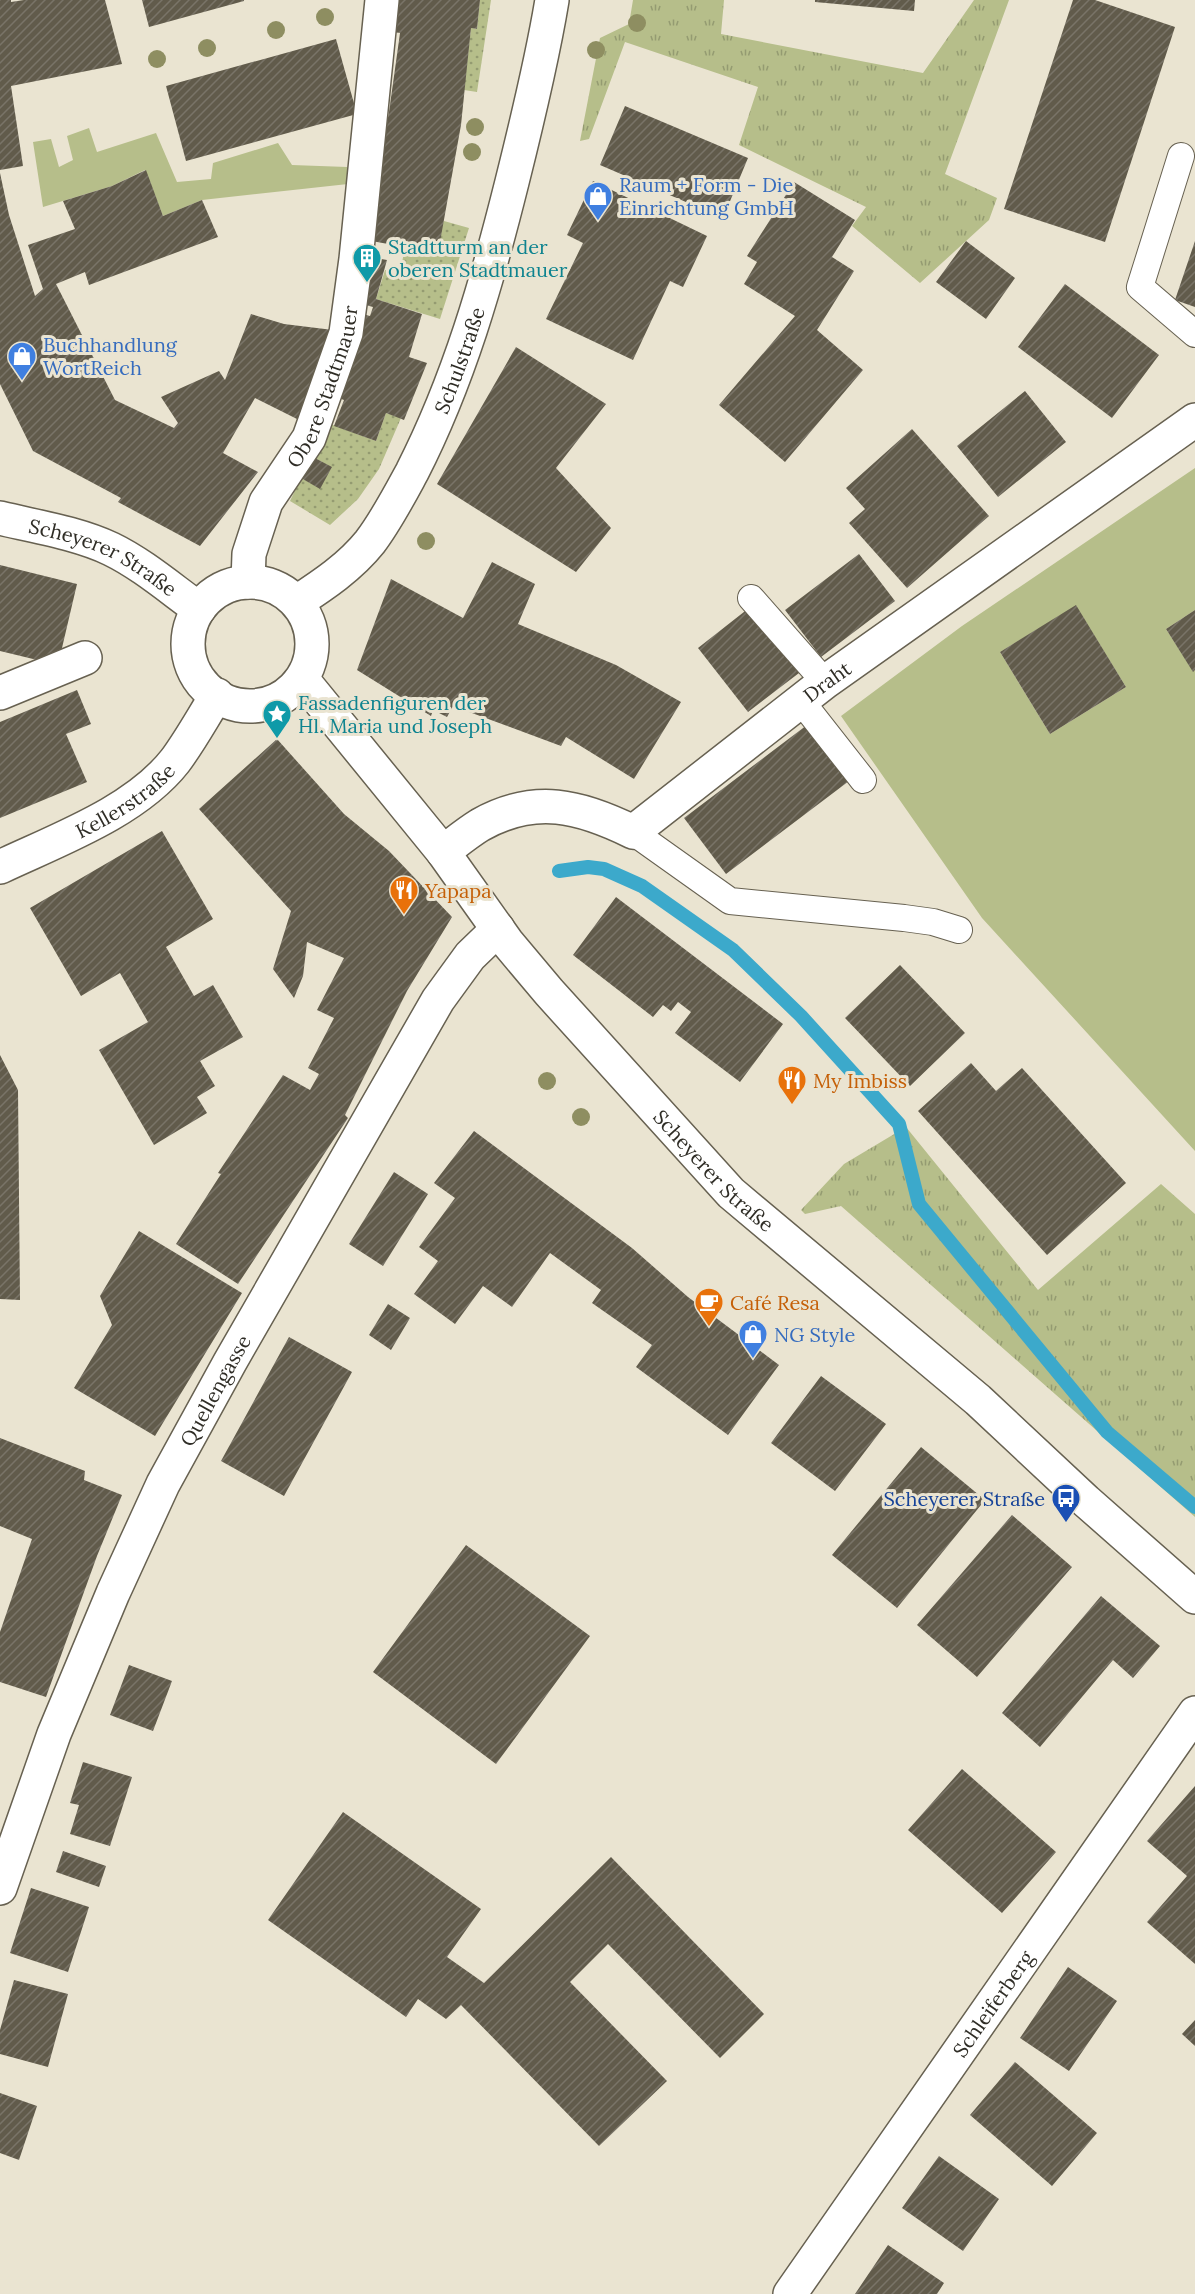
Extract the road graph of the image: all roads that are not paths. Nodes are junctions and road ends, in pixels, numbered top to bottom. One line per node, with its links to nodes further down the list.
1 (382, 0): 7 (street, Obere Stadtmauer)
2 (552, 0): 9 (street, Schulstraße)
3 (1181, 156): 4 (lane)
4 (1195, 334)
5 (1195, 420): 13 (street, Draht)
6 (0, 518): 10 (street, Scheyerer Straße)
7 (248, 582): 9 (street); 10 (street)
8 (751, 598): 13 (lane)
9 (297, 602): 12 (street)
10 (199, 609): 15 (street)
11 (85, 658): 14 (street)
12 (302, 679): 15 (street); 18 (street, Scheyerer Straße)
13 (813, 692): 16 (lane); 17 (street, Draht)
14 (0, 693)
15 (217, 695): 19 (street, Kellerstraße)
16 (863, 780)
17 (633, 832): 18 (street); 21 (lane)
18 (443, 852): 20 (street, Scheyerer Straße)
19 (0, 867)
20 (498, 929): 22 (street, Scheyerer Straße); 24 (street, Quellengasse)
21 (959, 930)
22 (1195, 1597)
23 (1195, 1713): 25 (street, Schleiferberg)
24 (0, 1888)
25 (790, 2294)

